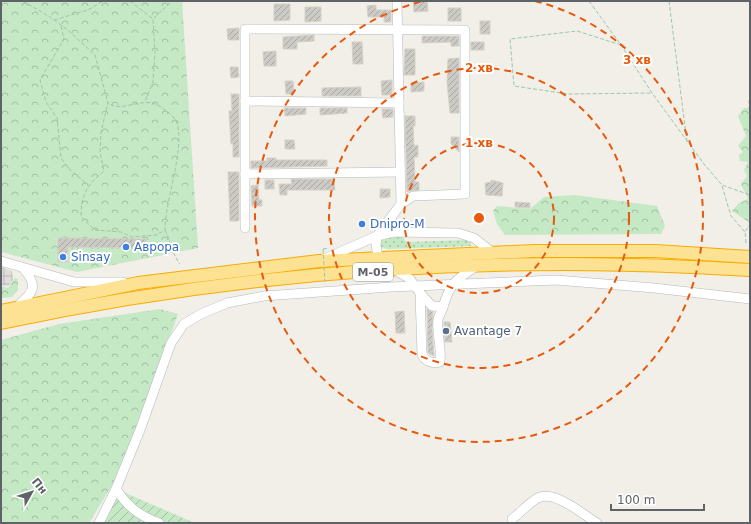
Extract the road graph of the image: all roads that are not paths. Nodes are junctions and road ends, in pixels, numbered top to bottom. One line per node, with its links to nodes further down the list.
1 (397, 1): 2 (street)
2 (398, 29): 3 (street); 4 (street); 7 (street)
3 (245, 101): 4 (street); 6 (street)
4 (399, 103): 5 (street)
5 (400, 172): 6 (street); 7 (street)
6 (245, 174): 8 (street)
7 (401, 204): 9 (street)
8 (245, 228)
9 (377, 236): 10 (street); 12 (street); 14 (street)
10 (492, 252): 11 (highway, М-05); 12 (highway, М-05)
11 (750, 257)
12 (378, 258): 14 (highway, М-05)
13 (1, 261): 16 (street)
14 (319, 261): 19 (highway, М-05)
15 (478, 265): 17 (highway, М-05); 18 (highway, М-05); 20 (street)
16 (24, 269): 19 (street); 23 (street)
17 (395, 270): 21 (street); 26 (highway, М-05)
18 (750, 270)
19 (138, 283): 23 (highway, М-05)
20 (452, 284): 21 (street); 22 (street); 24 (street)
21 (419, 290): 24 (street); 24 (street); 27 (street)
22 (750, 299)
23 (16, 308): 25 (highway, М-05)
24 (443, 308)
25 (1, 311)
26 (1, 323)
27 (116, 489): 29 (street); 30 (street)
28 (512, 519): 31 (street)
29 (99, 523)
30 (159, 523)
31 (597, 523)

